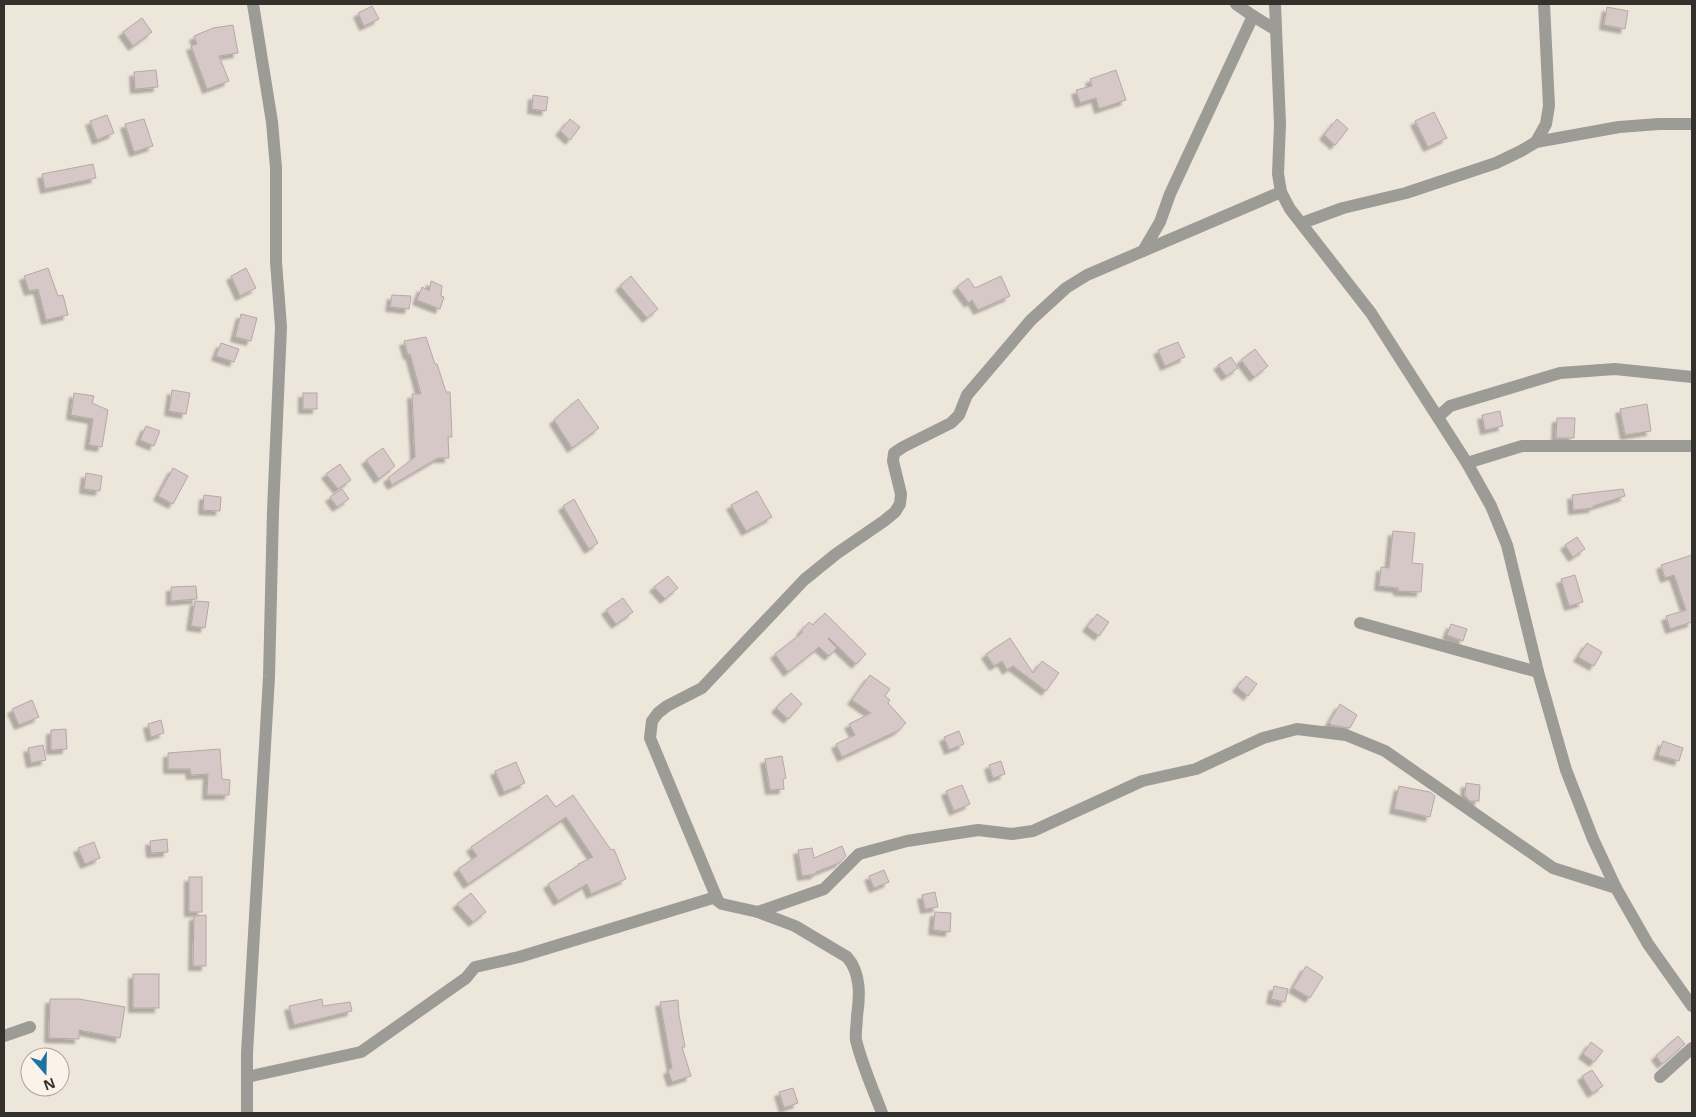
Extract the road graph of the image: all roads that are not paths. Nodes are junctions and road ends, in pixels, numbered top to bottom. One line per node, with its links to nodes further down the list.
1 (254, 4): 25 (street)
2 (1236, 4): 5 (street)
3 (1275, 4): 6 (street)
4 (1544, 4): 8 (street)
5 (1253, 16): 6 (street); 11 (street)
6 (1276, 30): 9 (street)
7 (1692, 124): 8 (street)
8 (1536, 142): 10 (street)
9 (1281, 192): 10 (street); 11 (street)
10 (1302, 223): 13 (street)
11 (1144, 250): 19 (street)
12 (1692, 377): 13 (street)
13 (1438, 417): 15 (street)
14 (1692, 446): 15 (street)
15 (1467, 463): 17 (street)
16 (1360, 622): 17 (street)
17 (1538, 672): 18 (street)
18 (1616, 888): 20 (street); 21 (street)
19 (716, 897): 20 (street); 25 (street)
20 (758, 912): 28 (street)
21 (1692, 1005)
22 (30, 1027): 23 (street)
23 (4, 1036)
24 (1692, 1048): 26 (street)
25 (247, 1077): 27 (street)
26 (1660, 1077)
27 (248, 1113)
28 (882, 1113)

